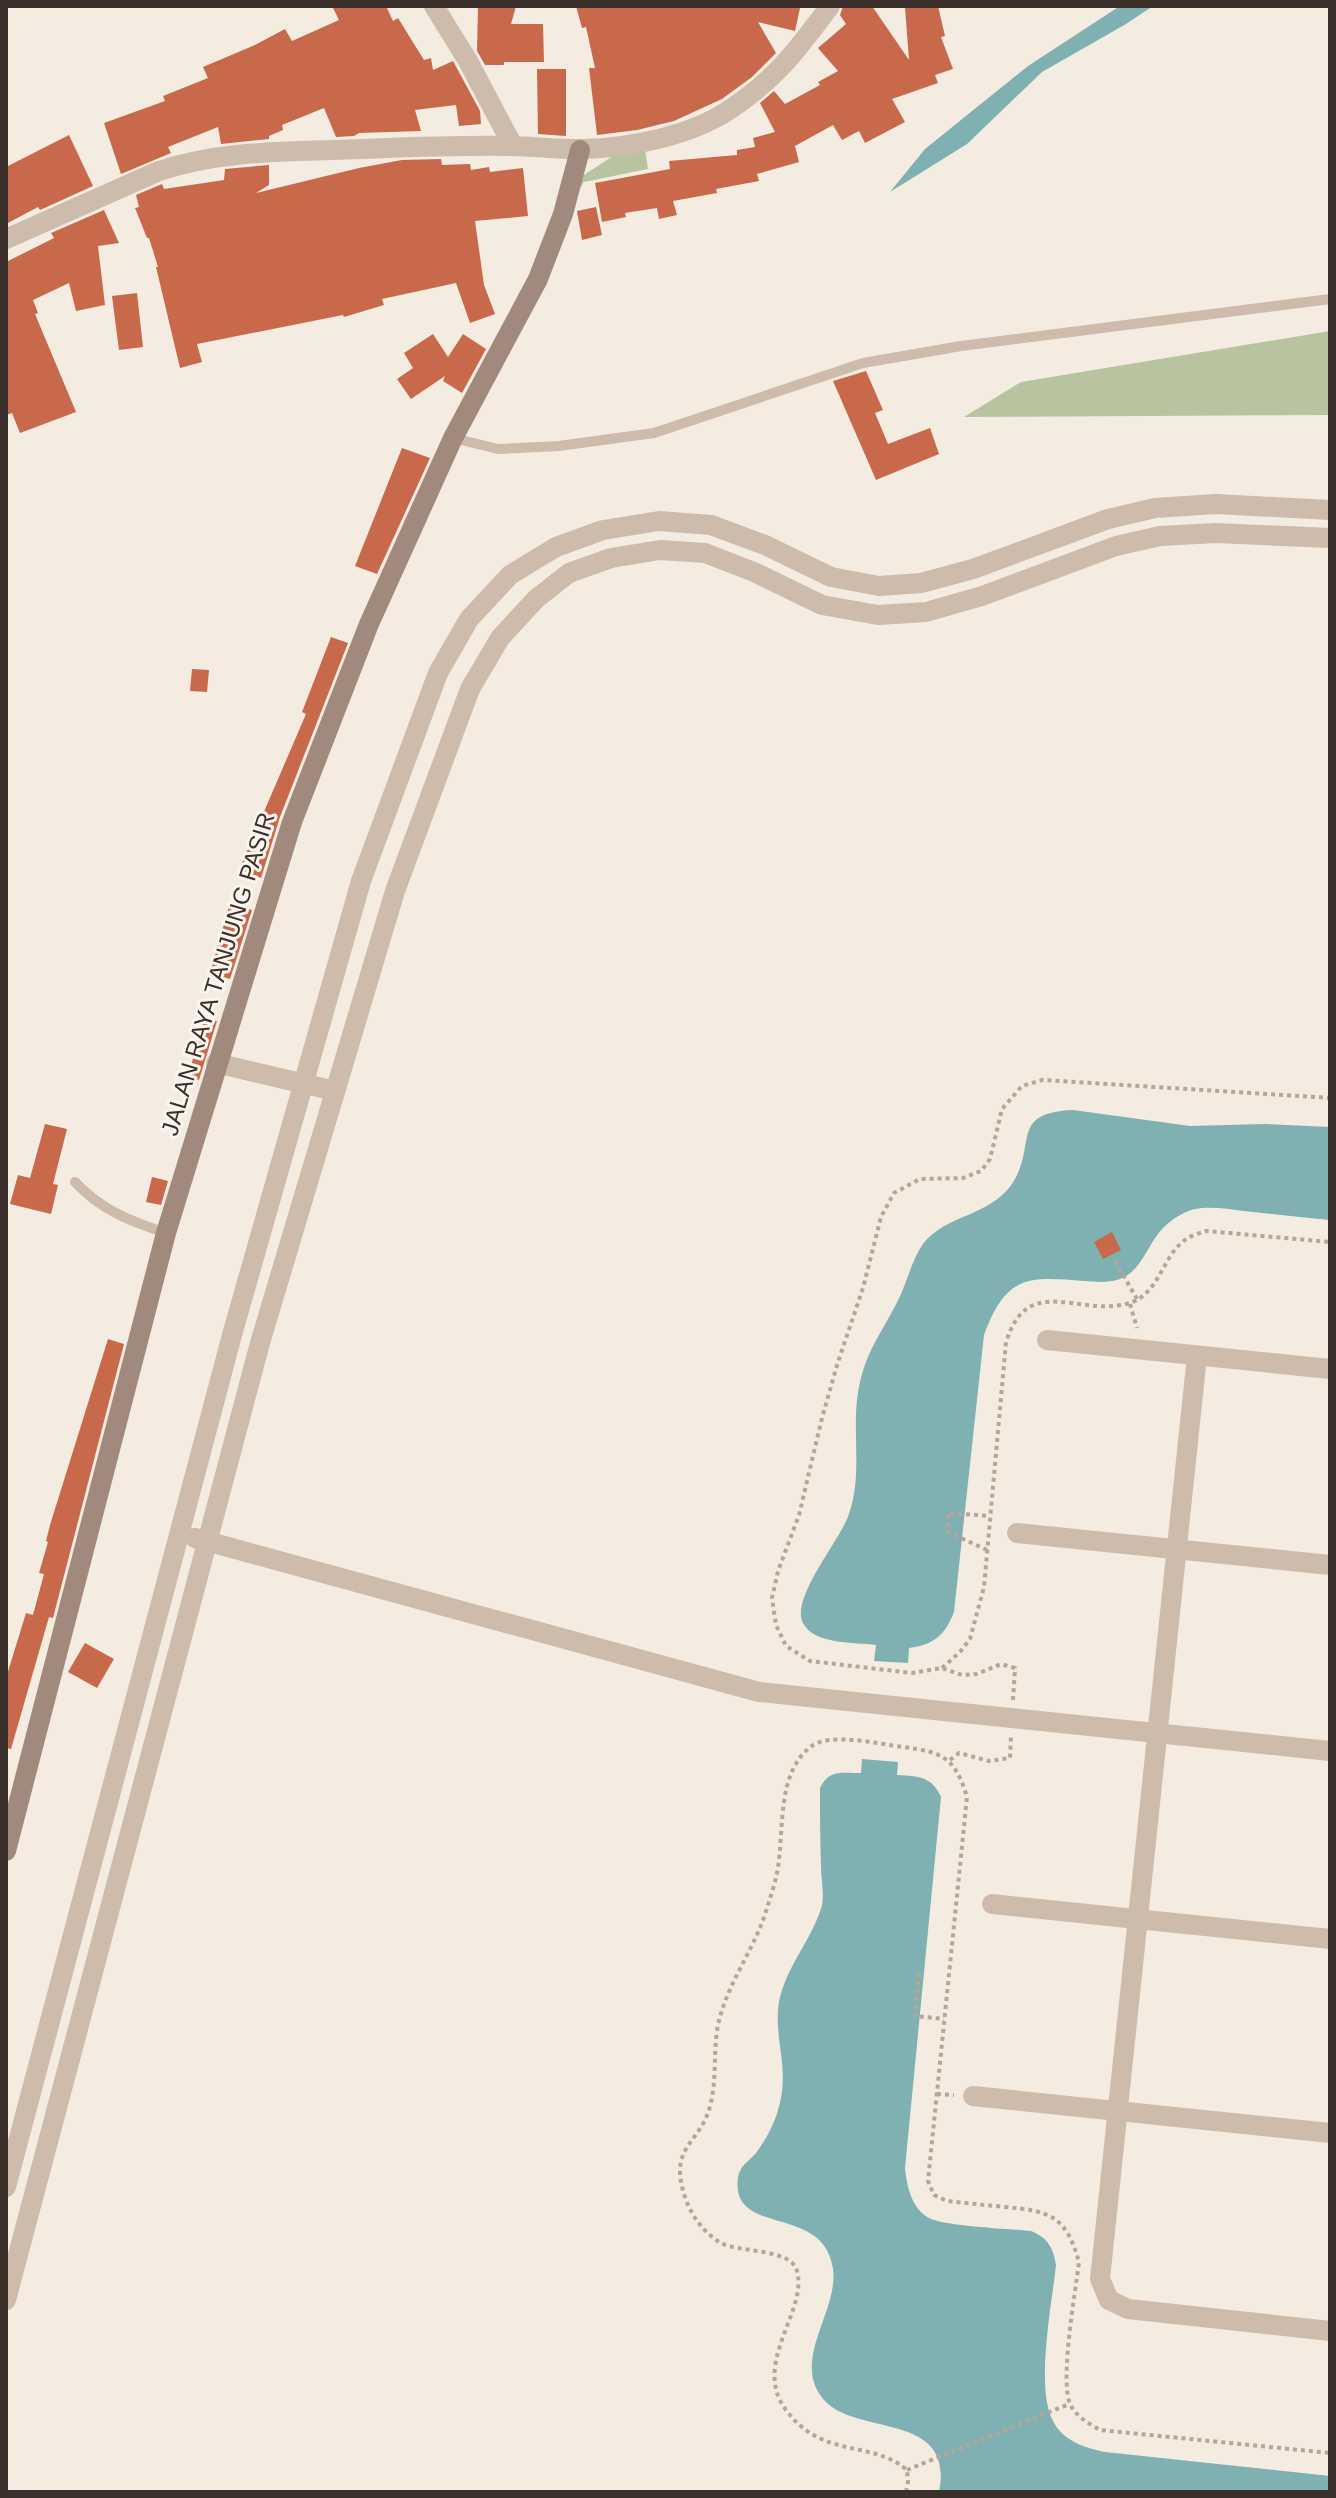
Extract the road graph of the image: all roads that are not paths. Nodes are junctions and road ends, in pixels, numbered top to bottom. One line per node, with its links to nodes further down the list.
1 (434, 6): 3 (street)
2 (830, 6): 4 (street)
3 (513, 146): 4 (street); 5 (street)
4 (580, 150): 7 (street, JALAN RAYA TANJUNG PASIR)
5 (6, 239)
6 (1330, 299): 7 (lane)
7 (453, 438): 10 (street, JALAN RAYA TANJUNG PASIR)
8 (1330, 510): 11 (street)
9 (1330, 538): 12 (street)
10 (216, 1063): 11 (street); 14 (street, JALAN RAYA TANJUNG PASIR)
11 (304, 1084): 12 (street); 18 (street)
12 (335, 1091): 20 (street)
13 (75, 1182): 14 (lane)
14 (166, 1233): 25 (street, JALAN RAYA TANJUNG PASIR)
15 (1047, 1340): 16 (street)
16 (1197, 1356): 17 (street); 21 (street)
17 (1330, 1369)
18 (180, 1533): 20 (street); 32 (street)
19 (1017, 1533): 21 (street)
20 (207, 1541): 23 (street); 33 (street)
21 (1177, 1549): 22 (street); 23 (street)
22 (1330, 1565)
23 (1157, 1733): 24 (street); 27 (street)
24 (1330, 1751)
25 (6, 1851)
26 (992, 1904): 27 (street)
27 (1138, 1919): 28 (street); 30 (street)
28 (1330, 1939)
29 (973, 2096): 30 (street)
30 (1118, 2111): 31 (street); 34 (street)
31 (1330, 2133)
32 (6, 2187)
33 (6, 2300)
34 (1330, 2331)

